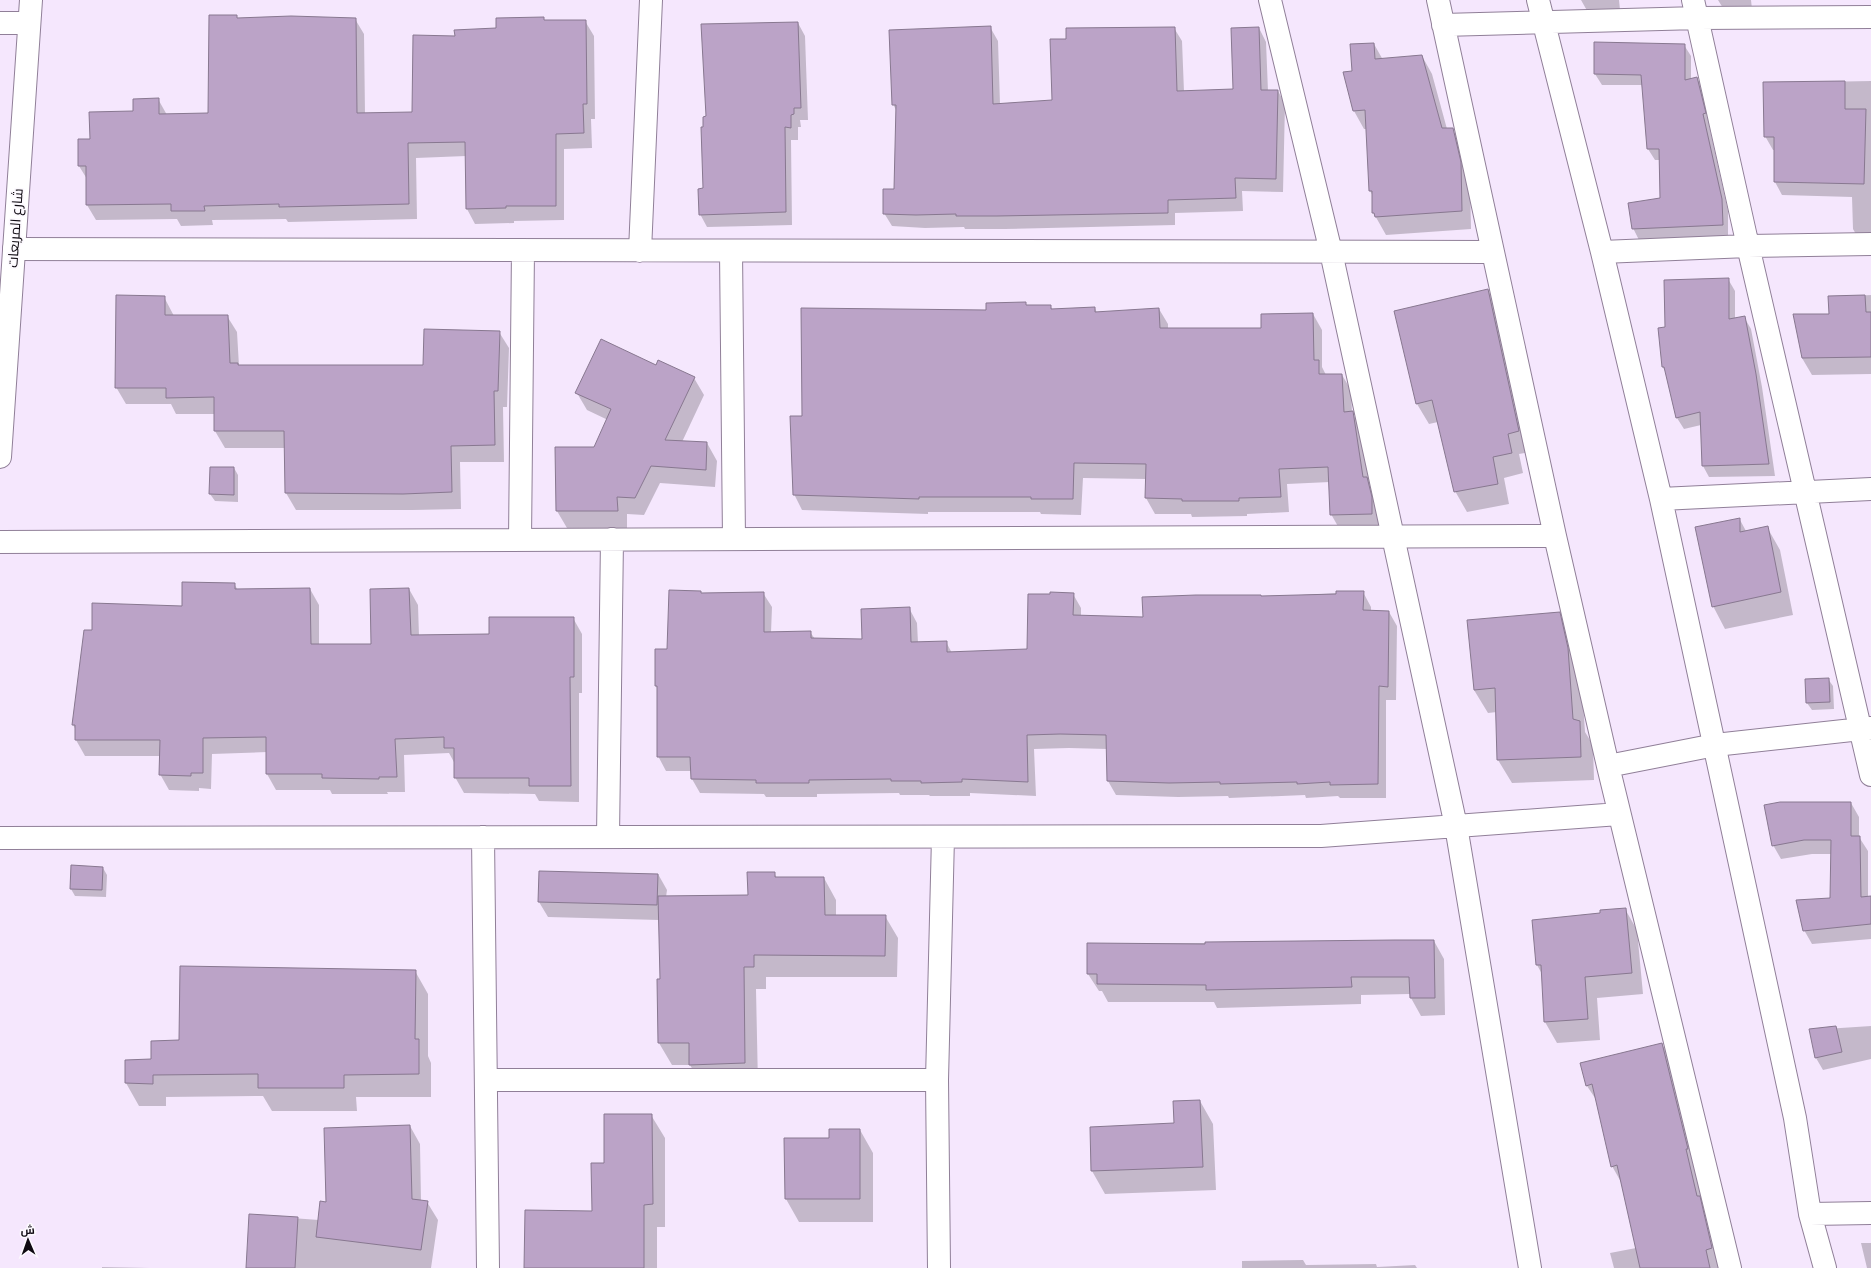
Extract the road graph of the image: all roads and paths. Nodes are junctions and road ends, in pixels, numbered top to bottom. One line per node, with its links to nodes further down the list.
1 (31, 0): 10 (street, شارع المربعات)
2 (651, 0): 16 (street)
3 (1270, 0): 18 (street)
4 (1438, 0): 11 (street)
5 (1538, 0): 8 (street)
6 (1696, 9): 7 (street); 8 (street); 13 (street)
7 (1871, 17)
8 (1543, 22): 11 (street); 20 (street)
9 (0, 23): 10 (street)
10 (29, 23): 14 (street, شارع المربعات)
11 (1443, 25): 19 (street)
12 (1871, 244): 13 (street)
13 (1748, 246): 20 (street); 24 (street)
14 (14, 249): 15 (street); 21 (street, شارع المربعات)
15 (523, 250): 16 (street); 30 (street)
16 (640, 251): 17 (street)
17 (731, 251): 18 (street); 29 (street)
18 (1331, 252): 19 (street); 26 (street)
19 (1492, 252): 27 (street)
20 (1602, 252): 25 (street)
21 (4, 334): 22 (street, شارع المربعات)
22 (0, 457)
23 (1871, 489): 24 (street)
24 (1804, 491): 25 (street); 32 (street)
25 (1660, 499): 33 (street)
26 (1393, 536): 27 (street); 29 (street); 37 (street)
27 (1555, 536): 34 (street)
28 (612, 539): 29 (street); 30 (street); 39 (street)
29 (734, 539)
30 (520, 540): 31 (street)
31 (0, 542)
32 (1866, 728): 33 (street); 35 (street)
33 (1715, 745): 34 (street); 45 (street)
34 (1608, 766): 36 (street)
35 (1871, 775)
36 (1619, 814): 37 (street); 49 (street)
37 (1456, 826): 40 (street); 48 (street)
38 (483, 837): 39 (street); 41 (street); 42 (street)
39 (608, 837): 40 (street)
40 (943, 837): 43 (street)
41 (0, 838)
42 (486, 1080): 43 (street); 46 (street)
43 (936, 1080): 47 (street)
44 (1871, 1213): 45 (street)
45 (1810, 1214): 50 (street)
46 (488, 1268)
47 (939, 1268)
48 (1530, 1268)
49 (1730, 1268)
50 (1825, 1268)

